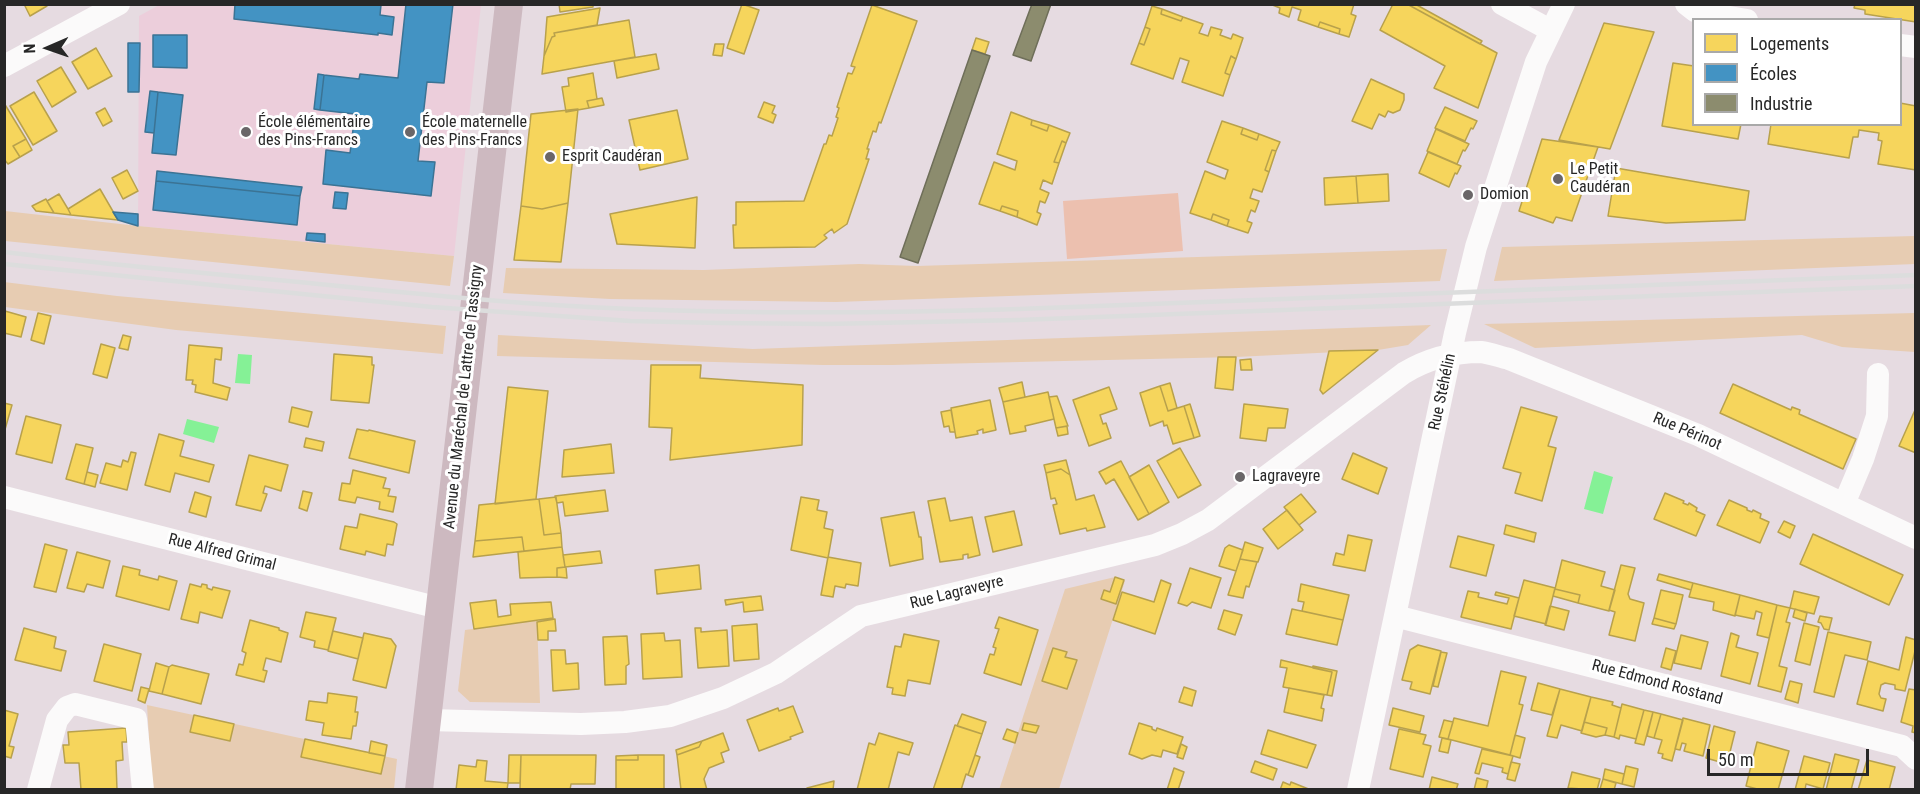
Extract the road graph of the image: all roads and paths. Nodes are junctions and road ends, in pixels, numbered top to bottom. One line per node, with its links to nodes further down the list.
1 (119, 4): 8 (street)
2 (509, 4): 14 (main road, Avenue du Maréchal de Lattre de Tassigny)
3 (1502, 4): 7 (street)
4 (1564, 4): 7 (street, Rue Stéhélin)
5 (1686, 4): 6 (street)
6 (1735, 18)
7 (1550, 30): 9 (street, Rue Stéhélin)
8 (4, 66)
9 (1451, 355): 12 (street, Rue Périnot); 15 (street, Rue Stéhélin); 16 (street, Rue Lagraveyre)
10 (1878, 374): 12 (street)
11 (4, 497): 14 (street, Rue Alfred Grimal)
12 (1844, 504): 13 (street, Rue Périnot)
13 (1916, 538)
14 (439, 608): 16 (main road, Avenue du Maréchal de Lattre de Tassigny)
15 (1395, 616): 17 (street, Rue Edmond Rostand); 21 (street, Rue Stéhélin)
16 (428, 720): 20 (main road, Avenue du Maréchal de Lattre de Tassigny)
17 (1916, 759)
18 (38, 789): 19 (street)
19 (143, 789)
20 (419, 789)
21 (1358, 789)

